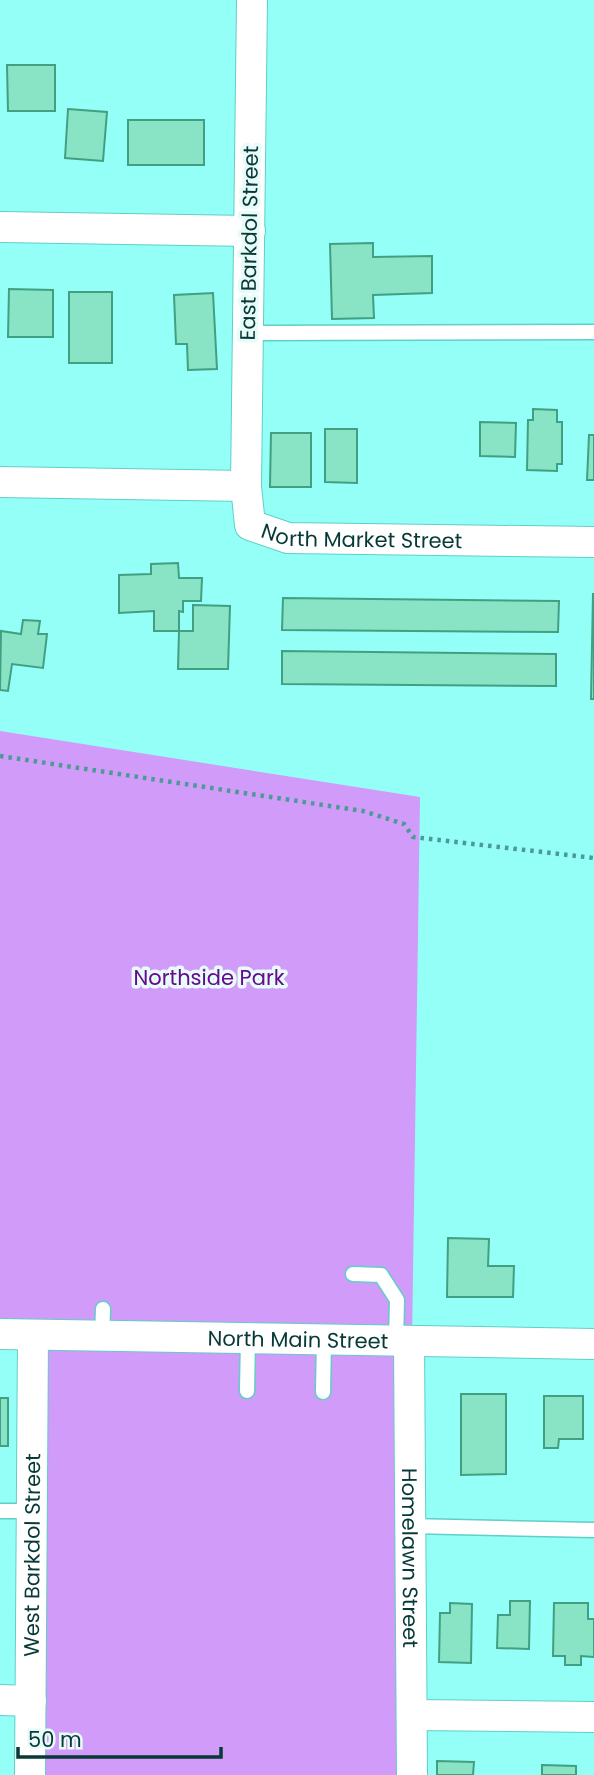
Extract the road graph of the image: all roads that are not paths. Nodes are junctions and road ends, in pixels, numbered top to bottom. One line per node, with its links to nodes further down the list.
1 (252, 0): 3 (street, East Barkdol Street)
2 (0, 228): 3 (street)
3 (250, 231): 5 (street, East Barkdol Street)
4 (594, 332): 5 (lane)
5 (248, 333): 7 (street, East Barkdol Street)
6 (0, 482): 7 (street)
7 (246, 486): 8 (street, North Market Street)
8 (594, 542)
9 (353, 1275): 14 (lane)
10 (0, 1334): 11 (street, North Main Street)
11 (33, 1335): 12 (street, North Main Street); 19 (street, West Barkdol Street)
12 (248, 1338): 13 (street, North Main Street); 16 (lane)
13 (324, 1339): 14 (street, North Main Street); 17 (lane)
14 (402, 1341): 15 (street, North Main Street); 20 (street, Homelawn Street)
15 (594, 1344)
16 (247, 1391)
17 (324, 1392)
18 (0, 1511): 19 (lane)
19 (33, 1511): 23 (street, West Barkdol Street)
20 (409, 1526): 21 (lane); 24 (street, Homelawn Street)
21 (594, 1530)
22 (0, 1700): 23 (street)
23 (31, 1701): 26 (street, West Barkdol Street)
24 (412, 1715): 25 (street); 27 (street, Homelawn Street)
25 (594, 1717)
26 (30, 1775)
27 (412, 1775)

